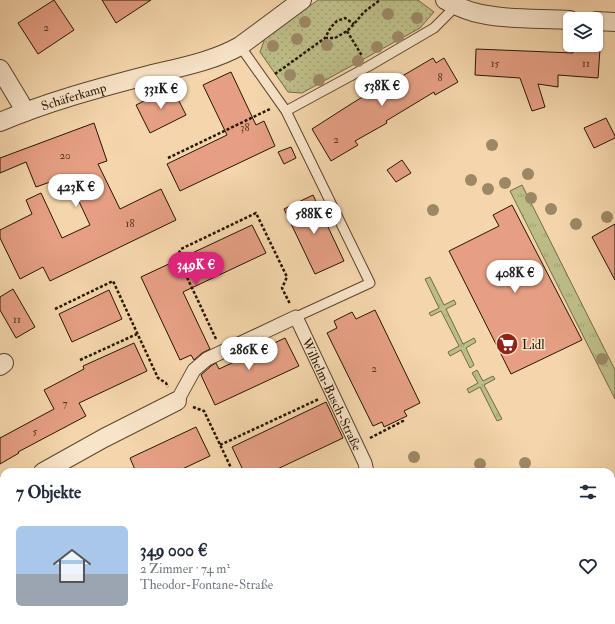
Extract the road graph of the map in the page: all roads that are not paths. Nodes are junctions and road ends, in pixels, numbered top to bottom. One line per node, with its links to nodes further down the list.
1 (302, 0): 6 (street, Schäferkamp)
2 (450, 3): 3 (street); 8 (lane)
3 (563, 20)
4 (603, 21): 5 (street)
5 (615, 22)
6 (240, 46): 8 (lane); 9 (street, Schäferkamp)
7 (0, 69): 9 (street)
8 (286, 111): 11 (lane)
9 (24, 112): 10 (street, Schäferkamp)
10 (0, 122)
11 (296, 317): 12 (street); 14 (street, Wilhelm-Busch-Straße)
12 (177, 401): 13 (street)
13 (50, 468)
14 (366, 468)

